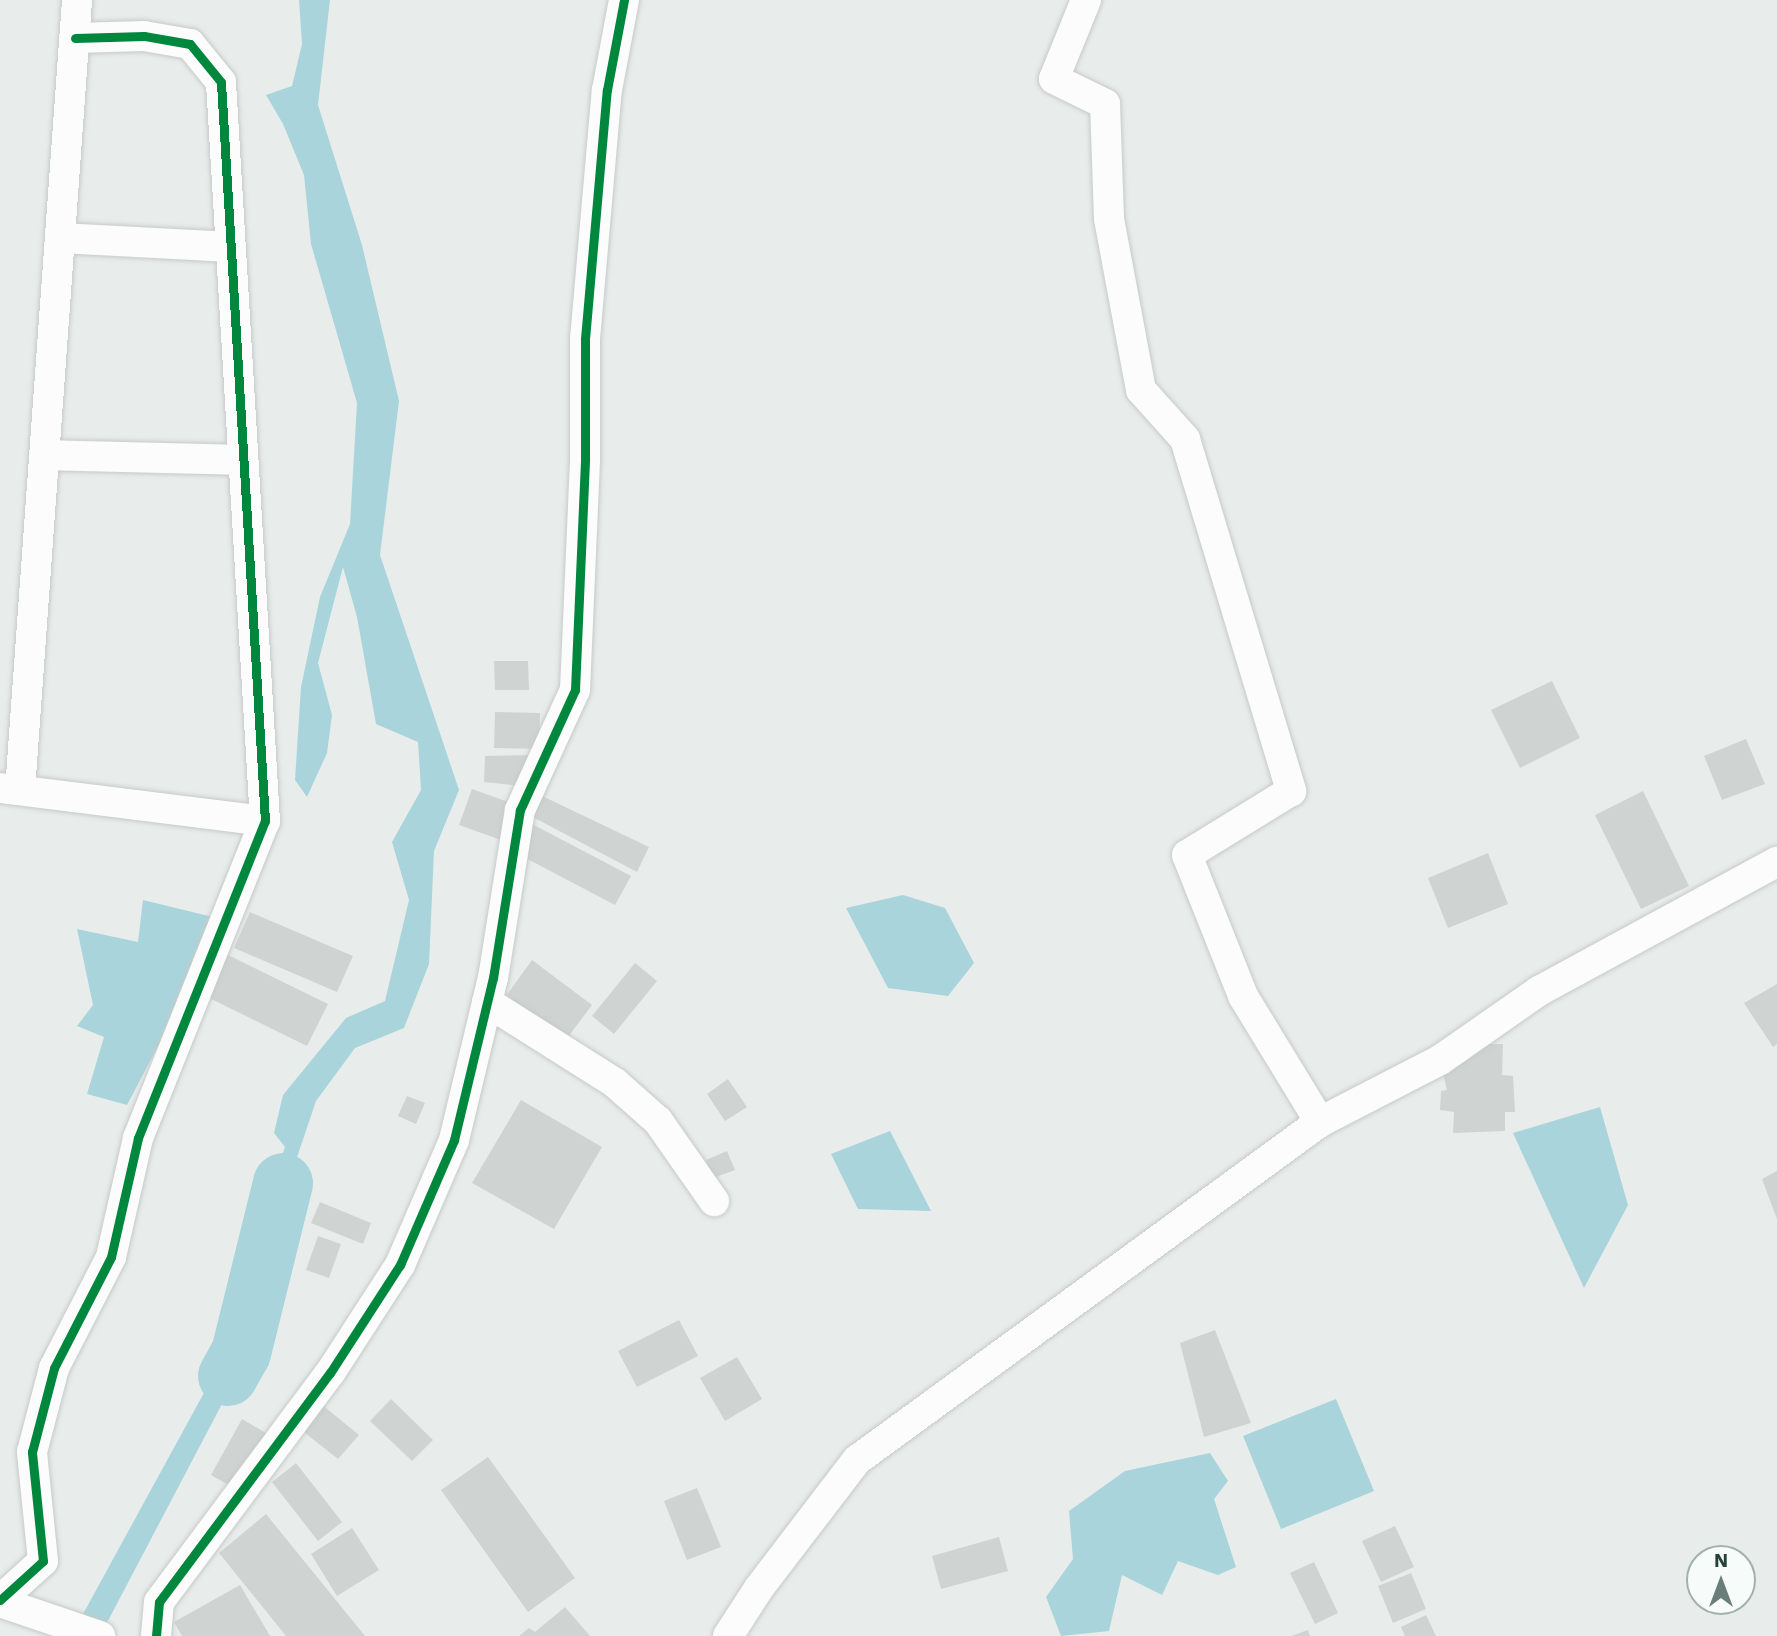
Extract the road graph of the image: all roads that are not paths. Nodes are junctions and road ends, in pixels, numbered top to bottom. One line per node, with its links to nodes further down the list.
1 (78, 0): 4 (street)
2 (624, 0): 12 (street)
3 (1086, 0): 13 (street)
4 (75, 38): 5 (street); 6 (street)
5 (61, 238): 6 (street); 7 (street)
6 (231, 247): 8 (street)
7 (44, 456): 8 (street); 9 (street)
8 (243, 460): 10 (street)
9 (10, 789): 10 (street)
10 (265, 821): 15 (street)
11 (1777, 862): 13 (street)
12 (487, 1002): 14 (street); 17 (street)
13 (1320, 1122): 18 (street)
14 (714, 1200)
15 (0, 1601): 16 (street)
16 (100, 1636)
17 (156, 1636)
18 (728, 1636)

